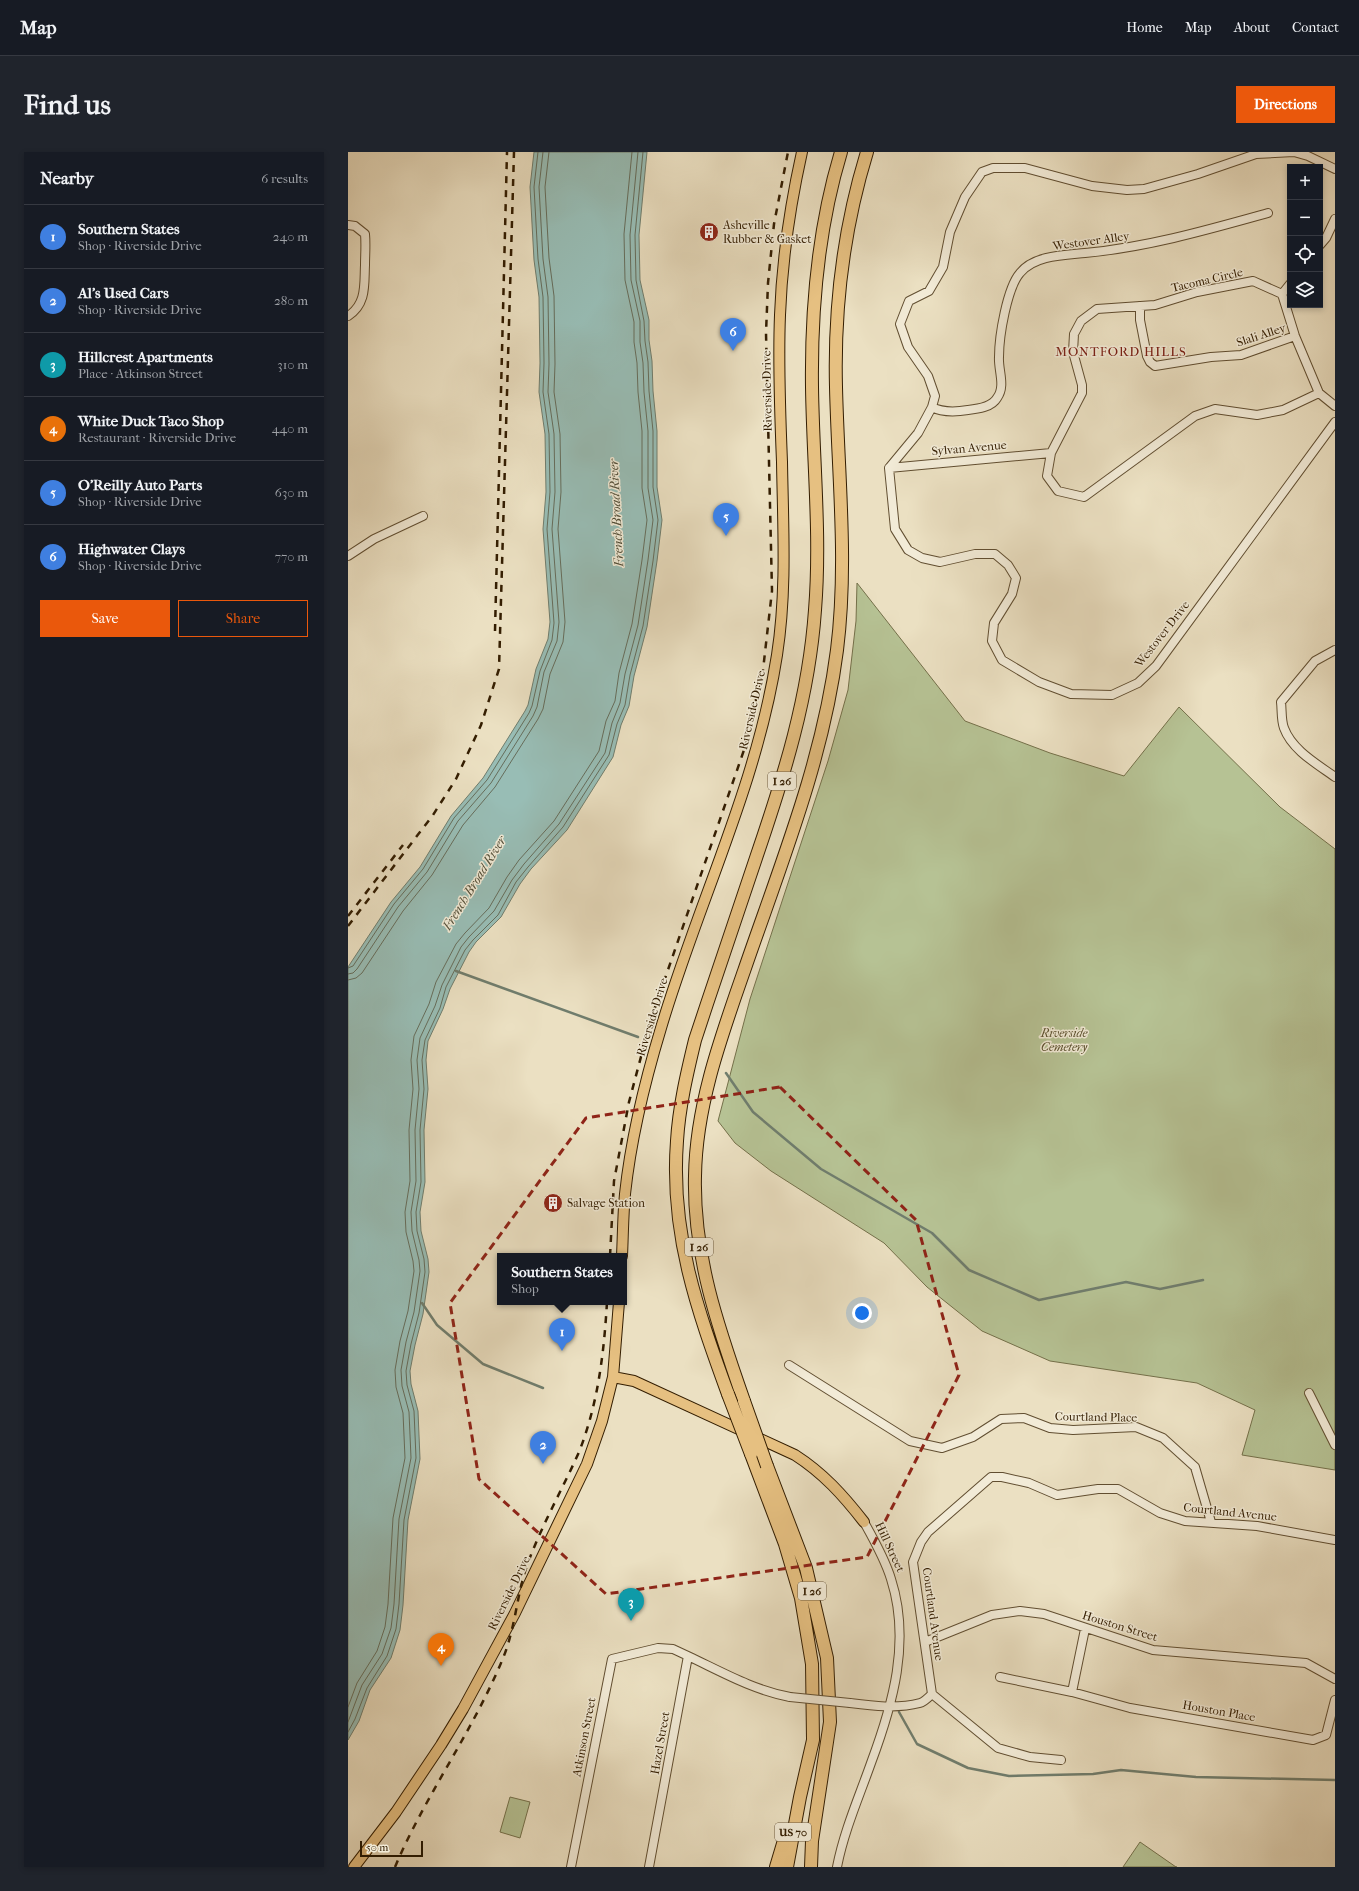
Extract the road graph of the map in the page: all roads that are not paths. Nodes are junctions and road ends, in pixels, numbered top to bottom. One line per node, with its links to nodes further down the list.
1 (802, 152): 24 (main road, Riverside Drive)
2 (841, 152): 43 (highway, I 26, bridge)
3 (867, 152): 44 (highway, I 26, bridge)
4 (1335, 168): 16 (street)
5 (1268, 213): 16 (street, Westover Alley)
6 (1335, 219): 8 (street)
7 (348, 225): 12 (street)
8 (1323, 242)
9 (1287, 288): 10 (street)
10 (1282, 294): 11 (street, Tacoma Circle); 13 (street)
11 (1140, 306): 13 (street, Slali Alley); 18 (street, Tacoma Circle)
12 (348, 316)
13 (1295, 336): 14 (street)
14 (1319, 393): 15 (street); 18 (street, Tacoma Circle)
15 (1335, 406)
16 (932, 407): 19 (street)
17 (1335, 422): 19 (street, Westover Drive)
18 (1051, 453): 19 (street, Sylvan Avenue)
19 (889, 468)
20 (423, 516): 21 (street)
21 (348, 556)
22 (1335, 650): 23 (street)
23 (1335, 777)
24 (622, 1253)
25 (619, 1305): 27 (main road, Riverside Drive)
26 (789, 1365): 31 (street, Courtland Place)
27 (613, 1377): 30 (main road, Hill Street); 45 (main road, Riverside Drive)
28 (1309, 1393): 29 (street)
29 (1335, 1445)
30 (864, 1522): 41 (street, Hill Street)
31 (1211, 1522): 32 (street, Courtland Avenue); 34 (street, Courtland Avenue)
32 (1335, 1540)
33 (1086, 1629): 34 (street, Houston Street); 37 (street, Houston Street); 38 (street)
34 (925, 1642): 39 (street, Courtland Avenue)
35 (688, 1656): 41 (street, bridge); 46 (street, Atkinson Street); 47 (street, Hazel Street)
36 (1000, 1677): 38 (street, Houston Place)
37 (1335, 1679)
38 (1072, 1692): 40 (street, Houston Place)
39 (932, 1694): 41 (street); 42 (street)
40 (1335, 1700)
41 (891, 1706): 52 (street, Hill Street)
42 (1061, 1760)
43 (800, 1797): 48 (highway, I 26); 49 (highway, US 70)
44 (812, 1841): 50 (highway, I 26); 51 (highway)
45 (354, 1867)
46 (571, 1867)
47 (649, 1867)
48 (776, 1867)
49 (787, 1867)
50 (803, 1867)
51 (811, 1867)
52 (837, 1867)

